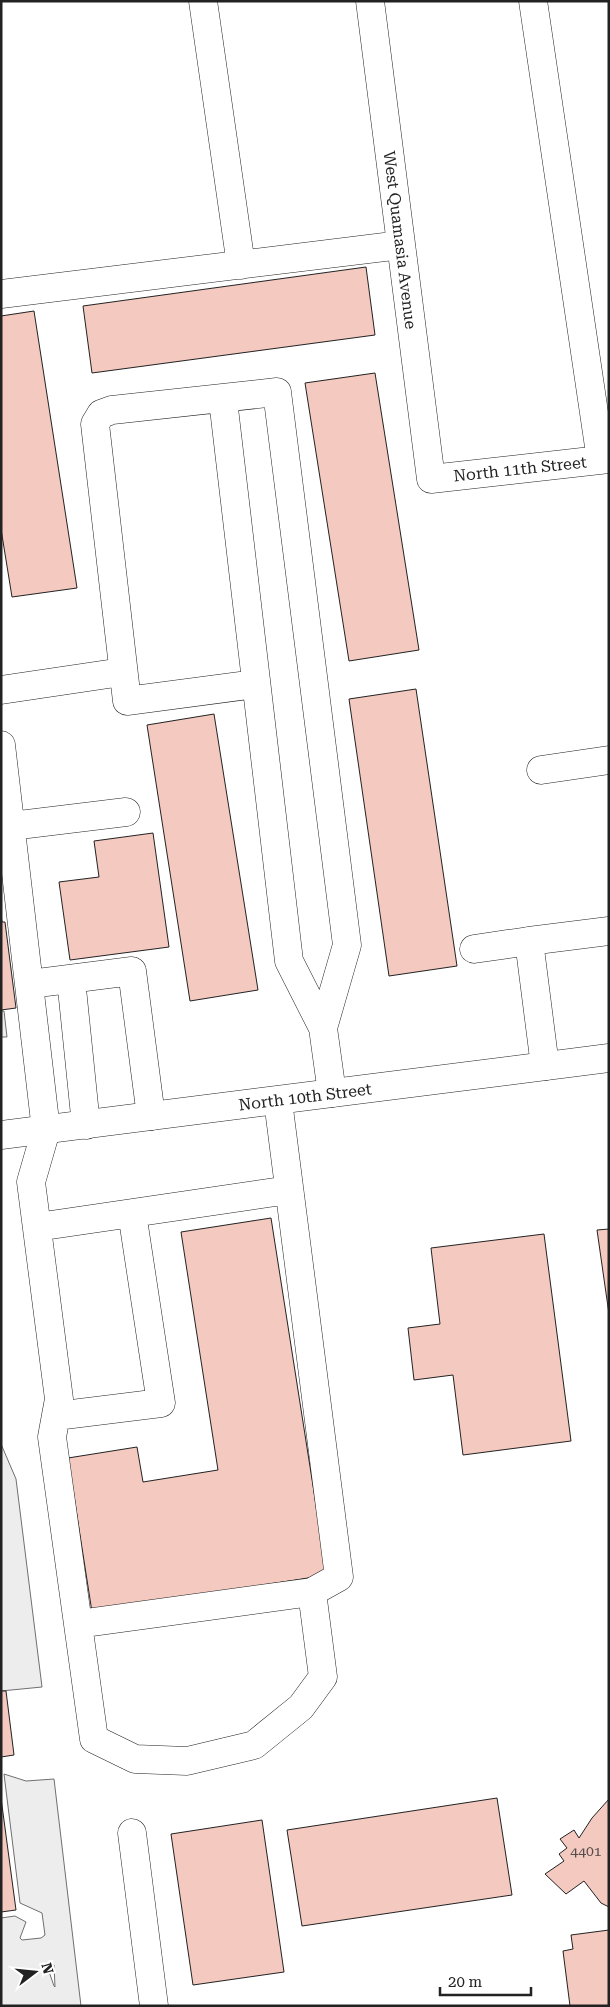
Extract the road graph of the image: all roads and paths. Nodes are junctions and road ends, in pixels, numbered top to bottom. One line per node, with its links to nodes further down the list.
1 (204, 1): 5 (street)
2 (370, 1): 4 (street, West Quamasia Avenue)
3 (533, 1): 8 (street)
4 (401, 245): 5 (street); 9 (street, West Quamasia Avenue)
5 (241, 264): 6 (street)
6 (1, 294)
7 (222, 400): 10 (street); 11 (street); 23 (street)
8 (605, 460): 9 (street, North 11th Street)
9 (431, 479)
10 (122, 672): 11 (street); 12 (street)
11 (256, 684): 23 (street)
12 (1, 690)
13 (1, 745): 17 (street)
14 (609, 760): 15 (street)
15 (541, 770)
16 (126, 812): 17 (street)
17 (11, 826): 22 (street)
18 (609, 931): 19 (street)
19 (529, 942): 20 (street); 25 (street)
20 (474, 949)
21 (71, 979): 22 (street); 28 (street); 29 (street)
22 (30, 984): 30 (street)
23 (323, 1028): 26 (street)
24 (609, 1058): 25 (street, North 10th Street)
25 (545, 1066): 26 (street, North 10th Street)
26 (332, 1093): 27 (street, North 10th Street)
27 (278, 1100): 28 (street, North 10th Street); 32 (street)
28 (150, 1116): 29 (street, North 10th Street)
29 (86, 1125): 30 (street, North 10th Street)
30 (46, 1130): 31 (street, North 10th Street); 34 (street)
31 (1, 1135)
32 (289, 1190): 33 (street); 36 (street)
33 (132, 1213): 34 (street); 35 (street)
34 (37, 1227): 35 (street)
35 (56, 1416): 37 (street)
36 (312, 1592): 37 (street); 37 (street)
37 (78, 1624)
38 (132, 1833): 39 (street)
39 (154, 2006)

